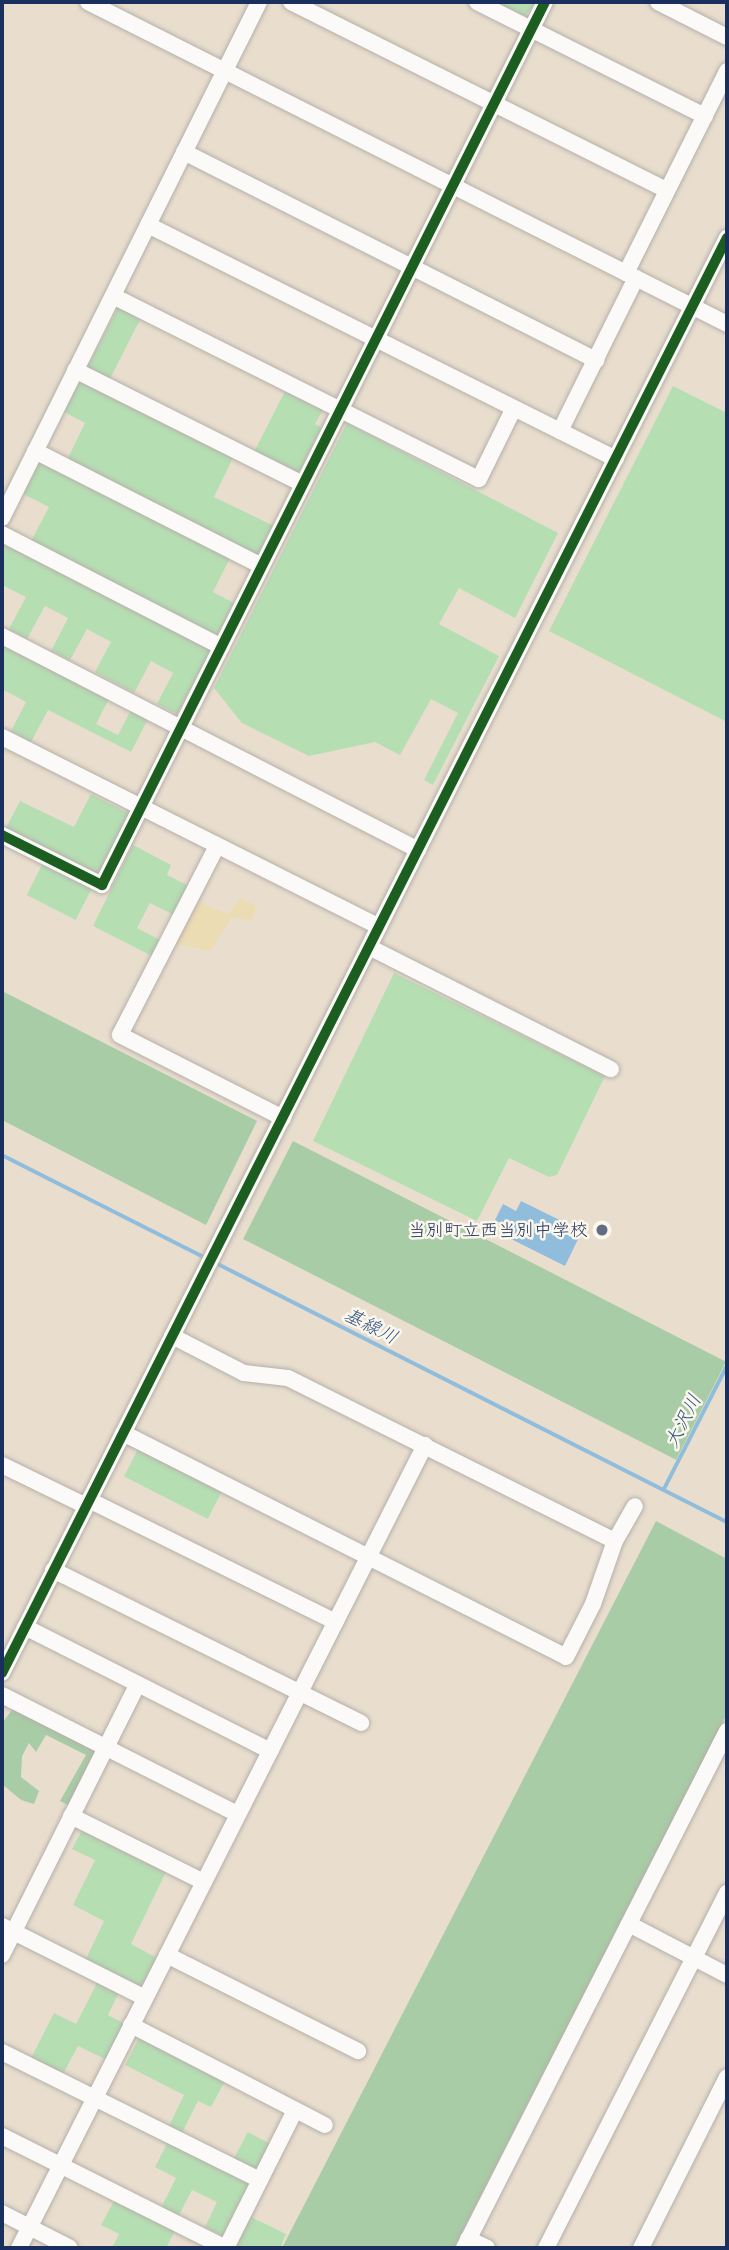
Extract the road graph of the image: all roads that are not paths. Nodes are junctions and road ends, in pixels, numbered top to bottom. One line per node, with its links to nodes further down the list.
1 (88, 2): 9 (street)
2 (259, 2): 9 (street)
3 (290, 2): 11 (street)
4 (477, 2): 7 (street)
5 (545, 2): 7 (street)
6 (658, 2): 8 (street)
7 (531, 29): 11 (street); 12 (street)
8 (727, 37)
9 (225, 71): 13 (street); 14 (street)
10 (727, 71): 12 (street)
11 (495, 103): 14 (street); 15 (street)
12 (705, 116): 15 (street)
13 (184, 152): 16 (street); 18 (street)
14 (453, 186): 18 (street); 19 (street)
15 (667, 190): 19 (street)
16 (148, 225): 20 (street); 23 (street)
17 (727, 238): 21 (street)
18 (412, 267): 23 (street); 24 (street)
19 (631, 275): 21 (street); 24 (street)
20 (113, 296): 25 (street); 27 (street)
21 (693, 307): 22 (street); 30 (street)
22 (727, 324)
23 (376, 339): 26 (street); 27 (street)
24 (596, 359): 28 (street)
25 (75, 370): 29 (street); 31 (street)
26 (514, 408): 27 (street); 28 (street)
27 (341, 409): 31 (street)
28 (560, 432): 30 (street)
29 (35, 451): 32 (street); 34 (street)
30 (616, 459): 42 (street)
31 (303, 485): 34 (street)
32 (2, 518)
33 (2, 534): 36 (street)
34 (262, 566): 36 (street)
35 (2, 636): 37 (street)
36 (222, 647): 37 (street)
37 (182, 726): 39 (street); 42 (street)
38 (2, 737): 39 (street)
39 (141, 808): 40 (street); 41 (street)
40 (2, 835)
41 (217, 846): 43 (street); 46 (street)
42 (418, 850): 43 (street)
43 (379, 928): 44 (street)
44 (369, 947): 45 (street); 46 (street)
45 (611, 1069)
46 (283, 1118): 47 (street)
47 (172, 1336): 48 (street); 49 (street)
48 (123, 1433): 51 (street); 54 (street)
49 (425, 1445): 53 (street); 54 (street)
50 (2, 1465): 51 (street)
51 (88, 1503): 55 (street); 56 (street)
52 (635, 1506): 53 (street)
53 (615, 1541): 54 (street)
54 (368, 1557): 56 (street)
55 (53, 1570): 57 (street); 60 (street)
56 (335, 1622): 60 (street)
57 (25, 1627): 58 (street); 59 (street)
58 (2, 1672)
59 (138, 1684): 64 (street); 65 (street)
60 (299, 1693): 62 (street); 65 (street)
61 (2, 1695): 64 (street)
62 (361, 1723)
63 (727, 1731): 70 (street)
64 (106, 1748): 66 (street); 67 (street)
65 (270, 1751): 66 (street)
66 (238, 1814): 68 (street)
67 (71, 1816): 68 (street); 71 (street)
68 (204, 1882): 73 (street)
69 (727, 1892): 74 (street)
70 (629, 1924): 74 (street); 89 (street)
71 (8, 1929): 72 (street); 76 (street)
72 (2, 1955)
73 (167, 1955): 76 (street); 78 (street)
74 (694, 1958): 75 (street); 94 (street)
75 (727, 1975)
76 (145, 1998): 77 (street)
77 (131, 2025): 81 (street); 82 (street)
78 (358, 2051)
79 (2, 2052): 81 (street)
80 (727, 2077): 95 (street)
81 (94, 2099): 85 (street); 86 (street)
82 (295, 2110): 83 (street); 86 (street)
83 (325, 2125)
84 (2, 2136): 85 (street)
85 (60, 2166): 88 (street); 92 (street)
86 (260, 2180): 92 (street)
87 (2, 2213): 88 (street)
88 (29, 2227): 90 (street); 91 (street)
89 (466, 2244): 93 (street)
90 (19, 2248)
91 (70, 2248)
92 (226, 2248)
93 (487, 2248)
94 (546, 2248)
95 (640, 2248)

